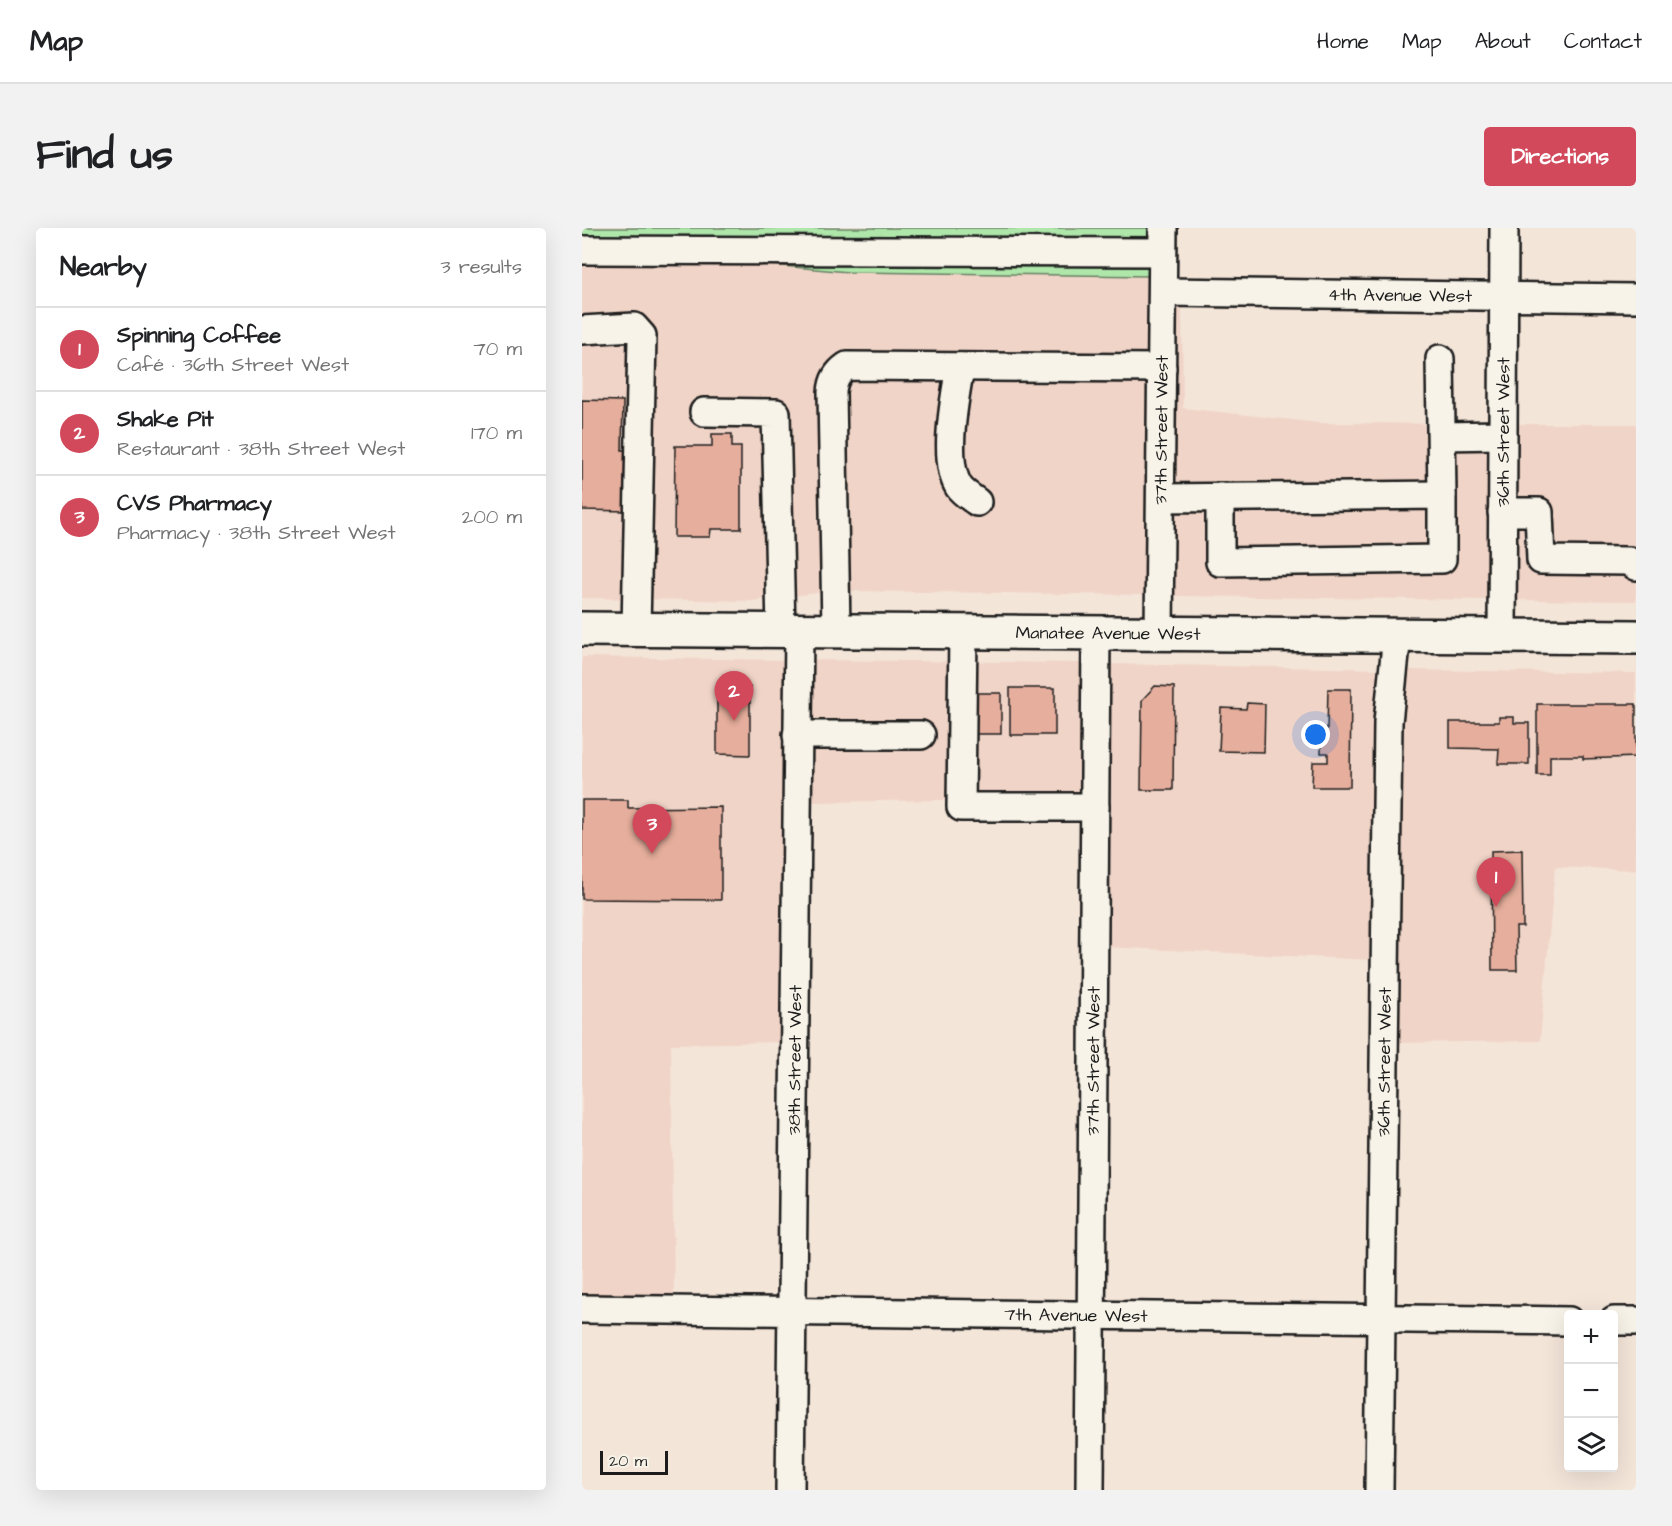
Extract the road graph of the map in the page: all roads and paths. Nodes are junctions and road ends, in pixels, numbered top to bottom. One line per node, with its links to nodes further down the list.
1 (1504, 228): 5 (street, 36th Street West)
2 (1162, 240): 3 (street); 4 (street, 37th Street West)
3 (582, 250)
4 (1163, 292): 5 (street, 4th Avenue West); 10 (street, 37th Street West)
5 (1502, 297): 6 (street, 4th Avenue West); 12 (street, 36th Street West)
6 (1636, 298)
7 (582, 330): 21 (street)
8 (1440, 359): 13 (street)
9 (960, 367): 10 (street); 17 (street); 23 (street)
10 (1162, 368): 16 (street, 37th Street West)
11 (704, 412): 22 (street, 38th Street West)
12 (1502, 435): 13 (street); 18 (street, 36th Street West)
13 (1442, 436): 14 (street)
14 (1442, 495): 15 (street); 15 (street)
15 (1220, 497): 16 (street)
16 (1161, 498): 26 (street, 37th Street West)
17 (977, 502)
18 (1502, 512): 19 (street); 28 (street, 36th Street West)
19 (1636, 566)
20 (582, 629): 21 (main road, Manatee Avenue West)
21 (636, 629): 22 (main road, Manatee Avenue West)
22 (790, 630): 23 (main road, Manatee Avenue West); 30 (street, 38th Street West)
23 (836, 630): 24 (main road, Manatee Avenue West)
24 (963, 631): 25 (main road, Manatee Avenue West); 32 (street)
25 (1096, 631): 26 (main road, Manatee Avenue West); 32 (street, 37th Street West)
26 (1159, 632): 27 (main road, Manatee Avenue West)
27 (1397, 634): 28 (main road, Manatee Avenue West); 36 (street, 36th Street West)
28 (1503, 636): 29 (main road, Manatee Avenue West)
29 (1636, 637)
30 (797, 735): 31 (street); 34 (street, 38th Street West)
31 (921, 735)
32 (1095, 807): 35 (street, 37th Street West)
33 (582, 1309): 34 (street, 7th Avenue West)
34 (792, 1312): 35 (street, 7th Avenue West); 40 (street, 38th Street West)
35 (1092, 1316): 36 (street, 7th Avenue West); 41 (street, 37th Street West)
36 (1380, 1319): 37 (street, 7th Avenue West); 42 (street, 36th Street West)
37 (1564, 1321)
38 (1618, 1321): 39 (street)
39 (1636, 1321)
40 (790, 1490)
41 (1090, 1490)
42 (1379, 1490)

